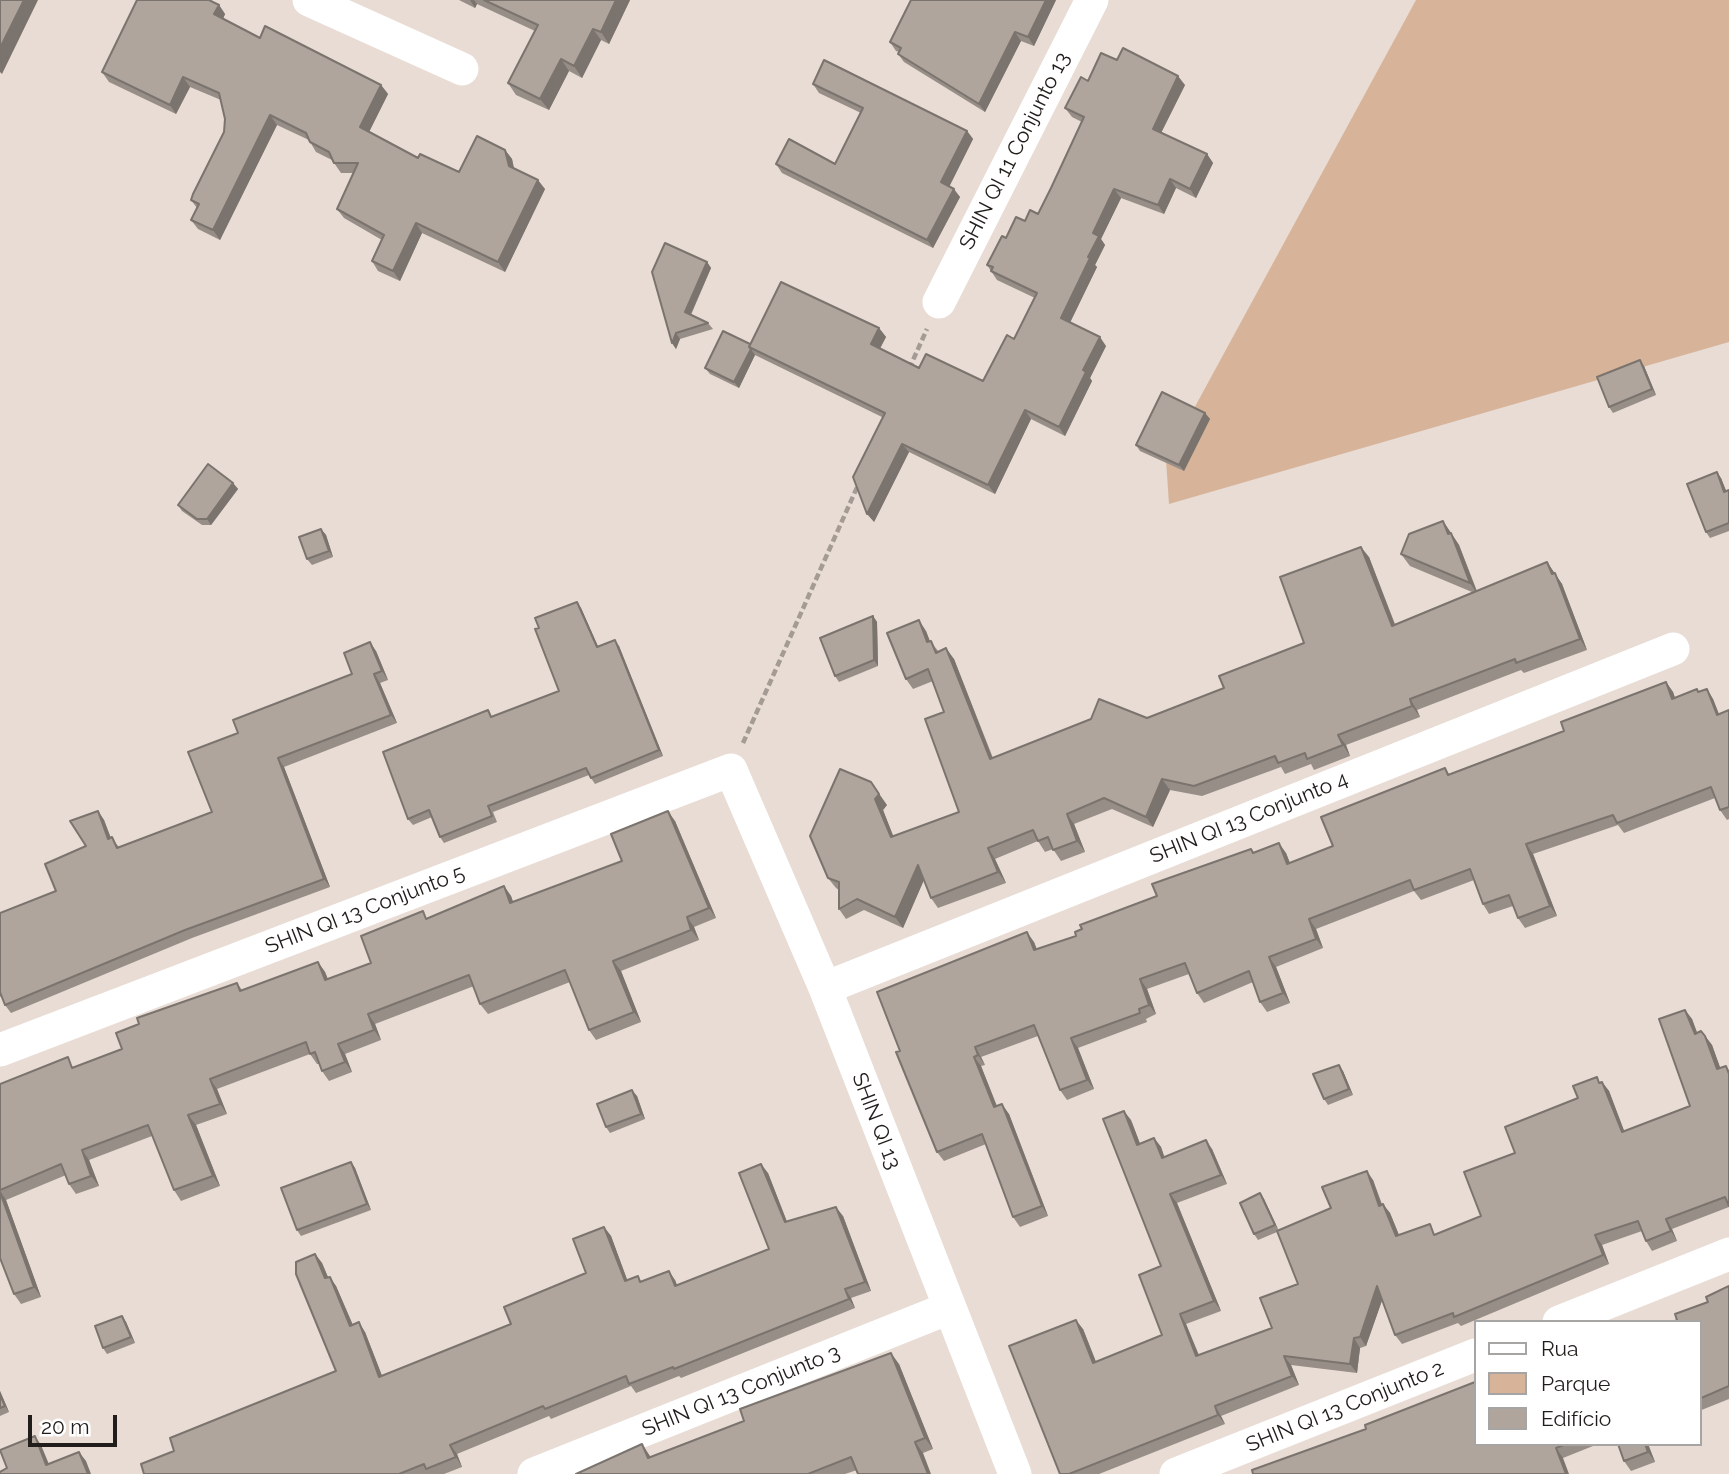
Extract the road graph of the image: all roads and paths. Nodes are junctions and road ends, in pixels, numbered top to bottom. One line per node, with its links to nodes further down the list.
1 (309, 0): 3 (street)
2 (1092, 0): 4 (street, SHIN QI 11 Conjunto 13)
3 (461, 69)
4 (939, 302): 5 (path)
5 (905, 378)
6 (860, 479): 8 (path)
7 (1673, 649): 9 (street, SHIN QI 13 Conjunto 4)
8 (731, 770): 9 (street, SHIN QI 13); 10 (street, SHIN QI 13 Conjunto 5)
9 (825, 988): 12 (street, SHIN QI 13)
10 (0, 1050)
11 (1729, 1254): 13 (street)
12 (949, 1308): 15 (street, SHIN QI 13 Conjunto 3); 16 (street, SHIN QI 13)
13 (1564, 1320)
14 (1474, 1355): 17 (street, SHIN QI 13 Conjunto 2)
15 (534, 1474)
16 (1015, 1474)
17 (1176, 1474)

